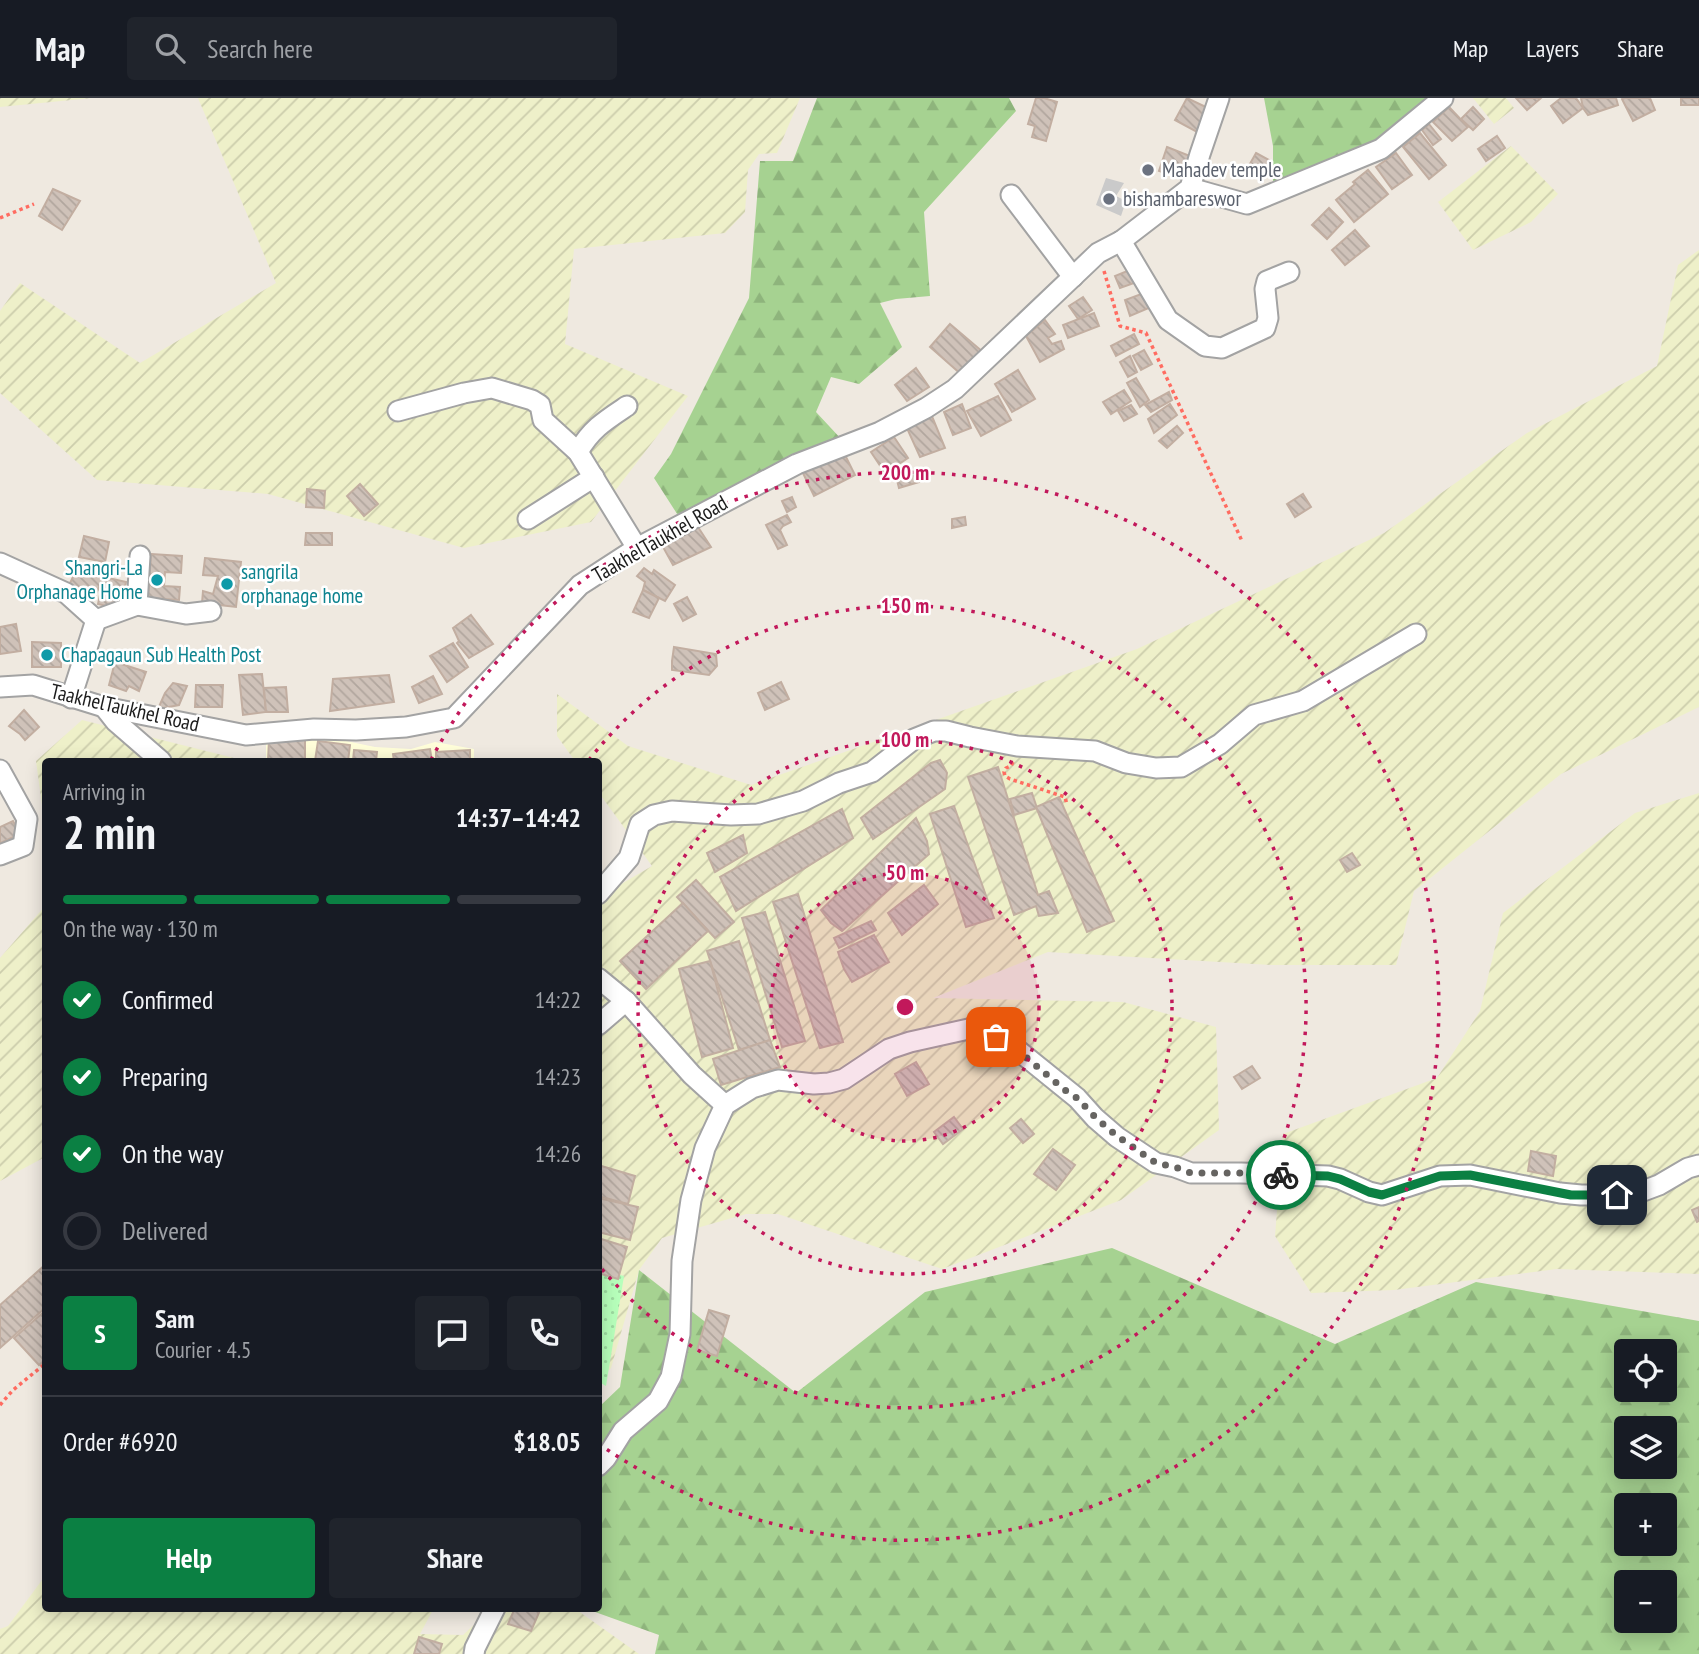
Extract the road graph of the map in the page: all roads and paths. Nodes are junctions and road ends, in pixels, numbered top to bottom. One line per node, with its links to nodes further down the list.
1 (1219, 98): 3 (street)
2 (1443, 98): 3 (street)
3 (1190, 188): 7 (street, TaakhelTaukhel Road)
4 (1011, 195): 10 (street)
5 (34, 204): 6 (path)
6 (0, 218)
7 (1121, 241): 8 (street, TaakhelTaukhel Road); 9 (street)
8 (1098, 253): 10 (street, TaakhelTaukhel Road); 16 (path)
9 (1289, 272)
10 (1073, 277): 17 (street, TaakhelTaukhel Road)
11 (627, 406): 13 (street)
12 (398, 411): 13 (street)
13 (578, 452): 14 (street)
14 (594, 477): 15 (street); 17 (street)
15 (528, 519)
16 (1242, 541)
17 (637, 548): 26 (street, TaakhelTaukhel Road)
18 (140, 556): 20 (street)
19 (0, 563): 22 (street)
20 (137, 605): 21 (street); 22 (street)
21 (211, 611)
22 (96, 620): 25 (street)
23 (1416, 634): 32 (street)
24 (0, 687): 25 (street, TaakhelTaukhel Road)
25 (71, 698): 26 (street, TaakhelTaukhel Road)
26 (104, 708): 27 (street)
27 (158, 758)
28 (1006, 768): 30 (path)
29 (0, 770): 31 (street)
30 (1067, 805)
31 (0, 855)
32 (602, 889)
33 (602, 981): 34 (street)
34 (626, 1001): 35 (street); 36 (street)
35 (602, 1022)
36 (725, 1105): 37 (street); 40 (street)
37 (1699, 1165)
38 (42, 1366): 39 (path)
39 (0, 1405)
40 (602, 1462)
41 (493, 1612): 42 (street)
42 (474, 1654)

